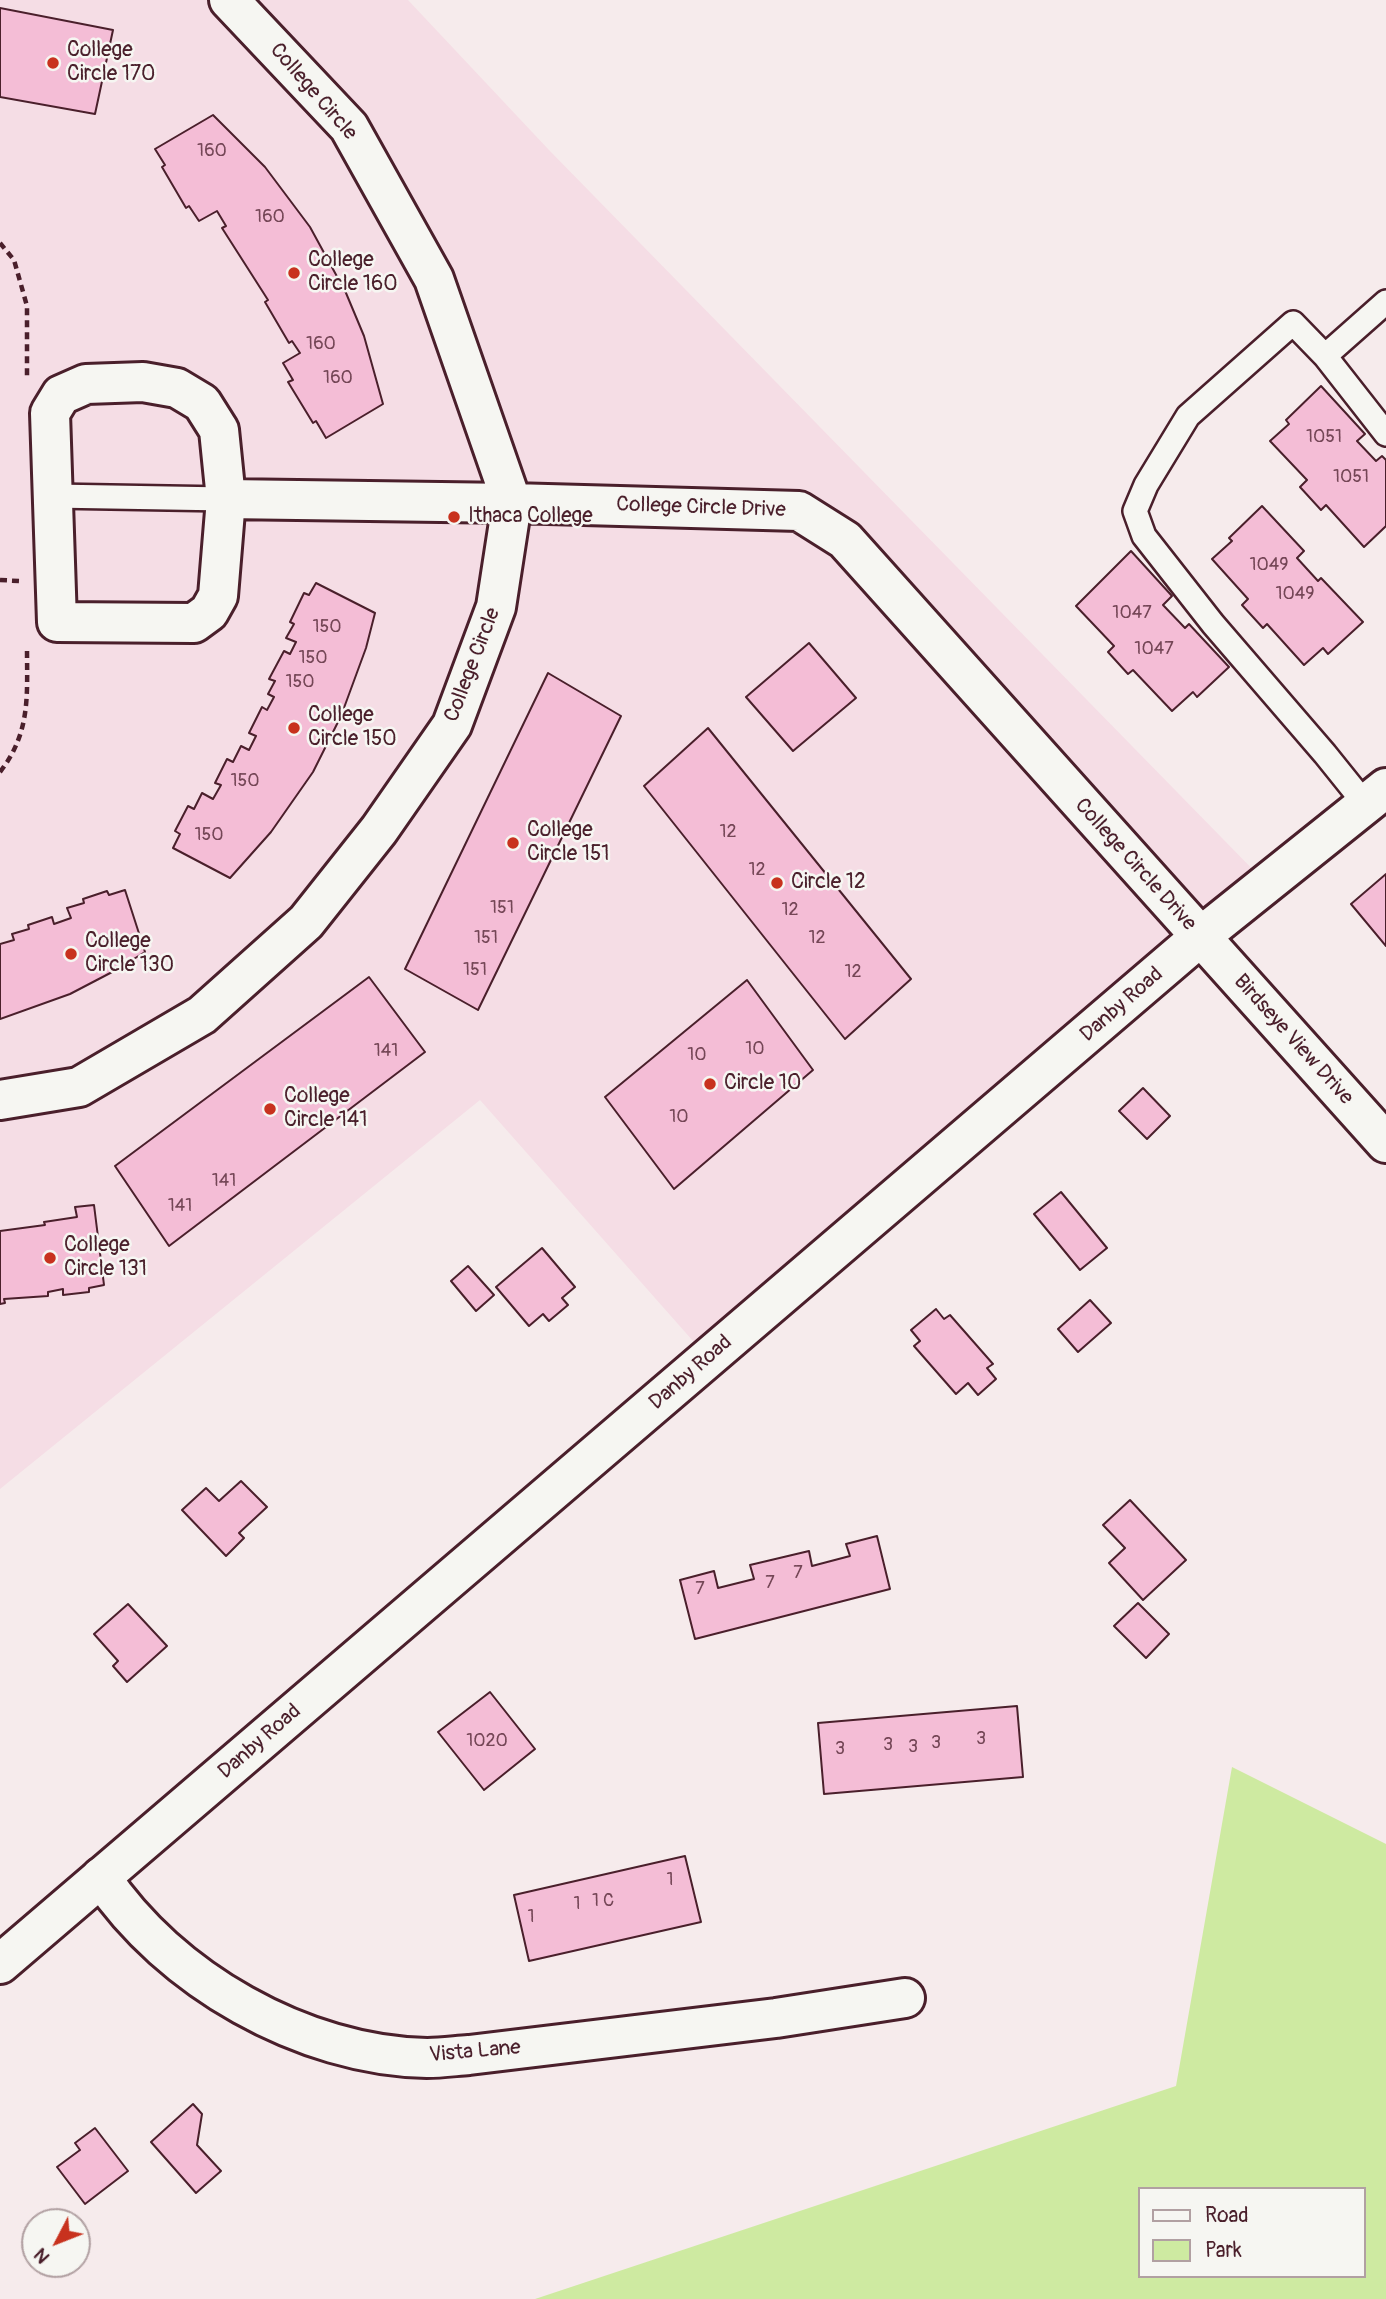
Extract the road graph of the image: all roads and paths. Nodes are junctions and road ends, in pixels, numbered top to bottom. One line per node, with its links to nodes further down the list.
1 (229, 0): 7 (street, College Circle)
2 (1386, 302): 3 (lane)
3 (1325, 356): 4 (lane); 10 (lane)
4 (1386, 434)
5 (53, 496): 6 (lane); 6 (street); 6 (street)
6 (226, 499): 7 (street, College Circle Drive)
7 (512, 503): 11 (street, College Circle Drive); 12 (street, College Circle)
8 (0, 580): 9 (path)
9 (27, 581)
10 (1376, 796): 11 (street, Danby Road)
11 (1200, 937): 13 (street, Birdseye View Drive); 14 (street, Danby Road)
12 (0, 1100)
13 (1386, 1143)
14 (101, 1877): 15 (street, Danby Road); 16 (street, Vista Lane)
15 (0, 1964)
16 (905, 1998)

